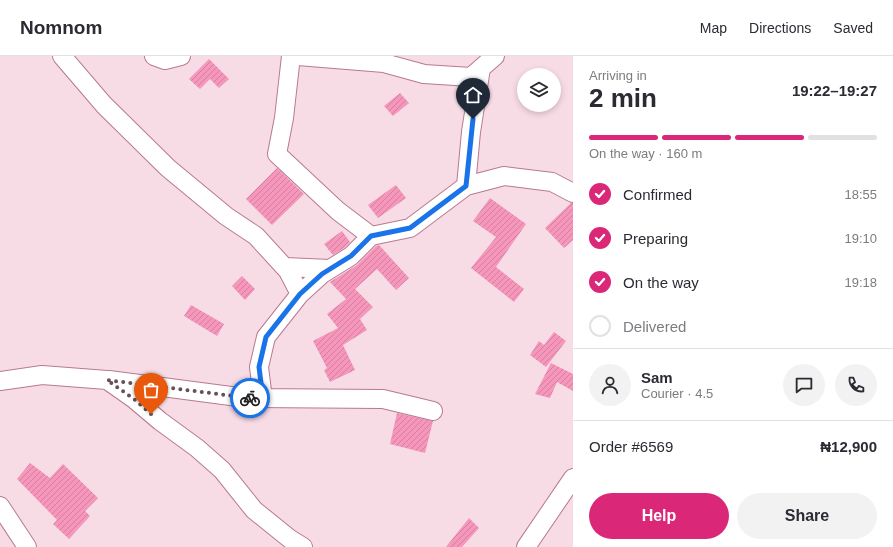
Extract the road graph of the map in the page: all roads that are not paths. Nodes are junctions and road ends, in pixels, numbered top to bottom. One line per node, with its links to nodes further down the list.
1 (62, 56): 11 (street)
2 (154, 56): 3 (street)
3 (181, 56)
4 (291, 56): 10 (street)
5 (298, 56): 7 (street)
6 (495, 56): 7 (street)
7 (481, 68): 8 (street)
8 (466, 186): 9 (street); 10 (street)
9 (573, 193)
10 (371, 236): 12 (street)
11 (285, 267): 12 (street); 13 (street)
12 (330, 269): 13 (street)
13 (300, 294): 16 (street)
14 (107, 380): 15 (street); 16 (street); 22 (street)
15 (0, 381)
16 (263, 399): 17 (street)
17 (433, 411)
18 (573, 478): 23 (street)
19 (0, 506): 20 (street)
20 (6, 529): 21 (street)
21 (27, 547)
22 (303, 547)
23 (526, 547)

